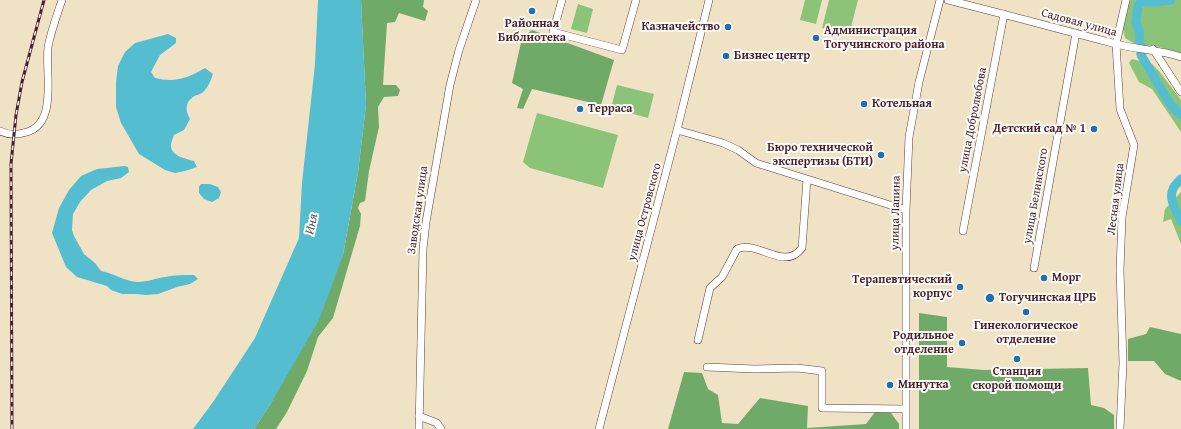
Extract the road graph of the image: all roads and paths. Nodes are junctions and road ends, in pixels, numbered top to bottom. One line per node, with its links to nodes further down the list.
1 (62, 0): 16 (street)
2 (476, 0): 24 (street, Заводская улица)
3 (562, 0): 4 (street)
4 (636, 0)
5 (709, 0): 15 (street, улица Островского)
6 (940, 0): 18 (street, улица Лапина)
7 (948, 0): 9 (street, Садовая улица)
8 (1126, 0): 11 (street, Лесная улица)
9 (1004, 14): 10 (street, Садовая улица); 19 (street, улица Добролюбова)
10 (1076, 33): 11 (street, Садовая улица); 20 (street, улица Белинского)
11 (1116, 44): 12 (street, Садовая улица); 29 (street, Лесная улица)
12 (1149, 49): 13 (street, Садовая улица); 14 (street)
13 (1181, 58)
14 (1181, 92)
15 (678, 130): 17 (street); 27 (street, улица Островского)
16 (0, 131)
17 (807, 179): 18 (street); 21 (street)
18 (906, 210): 23 (street, улица Лапина)
19 (963, 231)
20 (1034, 268)
21 (698, 340)
22 (707, 367): 23 (street)
23 (906, 409): 28 (street, улица Лапина)
24 (419, 416): 25 (street, Заводская улица); 26 (street)
25 (419, 429)
26 (441, 429)
27 (599, 429)
28 (906, 429)
29 (1120, 429)

